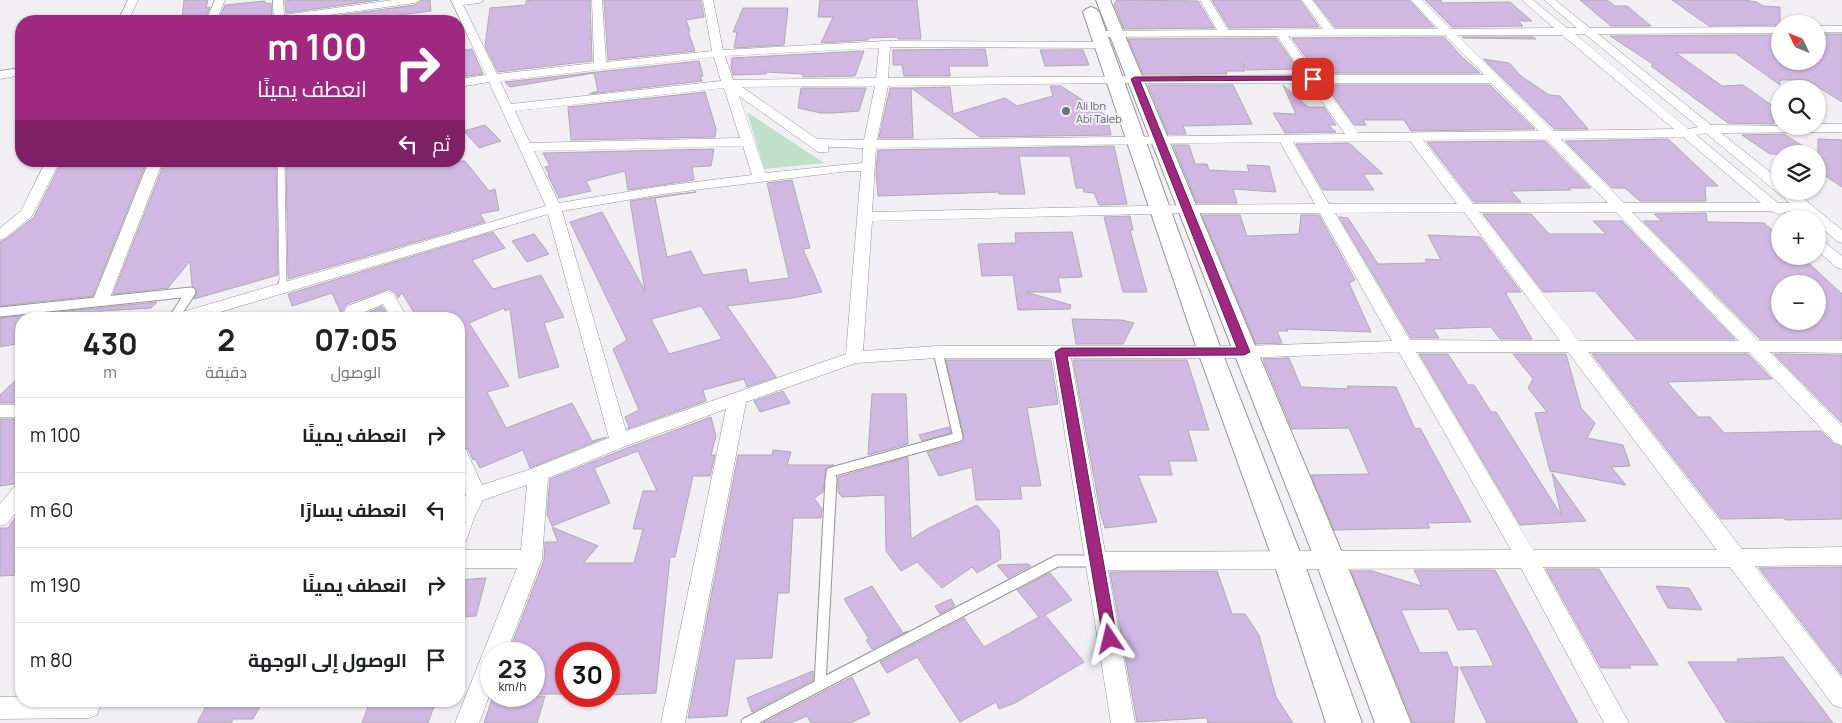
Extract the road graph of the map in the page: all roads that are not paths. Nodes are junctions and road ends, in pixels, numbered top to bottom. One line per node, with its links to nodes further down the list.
1 (134, 0): 16 (street)
2 (220, 0): 17 (street)
3 (278, 0): 18 (street)
4 (415, 0): 19 (street)
5 (479, 0): 15 (street)
6 (597, 0): 34 (street)
7 (708, 0): 33 (street)
8 (1086, 0): 31 (main road)
9 (1103, 0): 31 (main road)
10 (1205, 0): 28 (street)
11 (1307, 0): 30 (street)
12 (1416, 0): 25 (street)
13 (1527, 0): 24 (street)
14 (1550, 0): 26 (street)
15 (456, 1): 20 (street)
16 (126, 15)
17 (214, 15)
18 (279, 15)
19 (313, 15)
20 (460, 15)
21 (1826, 29): 22 (street)
22 (1842, 29)
23 (1771, 30): 26 (street)
24 (1564, 31): 25 (street); 26 (street); 47 (street)
25 (1448, 32): 30 (street); 40 (street)
26 (1588, 32): 46 (street)
27 (465, 33): 37 (street)
28 (1224, 33): 29 (street); 31 (street)
29 (1280, 33): 30 (street); 39 (street)
30 (1331, 33)
31 (1106, 37): 32 (street); 38 (main road)
32 (885, 44): 33 (street); 42 (street)
33 (718, 53): 34 (street); 43 (street)
34 (600, 66): 37 (street)
35 (15, 73): 36 (street)
36 (0, 75)
37 (492, 78): 41 (street); 44 (street)
38 (1124, 79): 39 (street); 42 (street); 52 (main road)
39 (1313, 79): 40 (street); 50 (street)
40 (1494, 79): 48 (street)
41 (465, 82)
42 (882, 83): 43 (street); 55 (street)
43 (729, 84): 44 (street); 53 (street); 54 (street)
44 (507, 108): 56 (street)
45 (1842, 128): 46 (street)
46 (1709, 129): 47 (street); 63 (street)
47 (1685, 133): 48 (street); 70 (street)
48 (1549, 134): 49 (street); 69 (street)
49 (1413, 136): 50 (street); 68 (street)
50 (1354, 137): 51 (street)
51 (1284, 138): 52 (street); 67 (street)
52 (1147, 140): 55 (street); 71 (main road); 72 (main road)
53 (748, 142): 56 (street); 62 (street)
54 (815, 143): 55 (street); 60 (street)
55 (870, 144): 61 (street)
56 (525, 147): 66 (street)
57 (50, 167): 75 (street)
58 (154, 167): 80 (street)
59 (281, 167): 79 (lane)
60 (849, 167): 61 (street); 62 (street)
61 (868, 167): 74 (street)
62 (760, 178): 66 (street)
63 (1771, 180)
64 (1796, 200): 65 (street)
65 (1805, 207): 70 (street); 76 (street)
66 (554, 208): 79 (street); 99 (street)
67 (1324, 208): 68 (street); 71 (street); 87 (street)
68 (1468, 208): 69 (street); 86 (street)
69 (1620, 208): 70 (street); 88 (street)
70 (1774, 208): 73 (street)
71 (1186, 209): 72 (street); 93 (main road)
72 (1160, 210): 74 (street); 92 (main road)
73 (1777, 210)
74 (864, 217): 94 (street)
75 (0, 235)
76 (1842, 238)
77 (1826, 251): 78 (street)
78 (1842, 264)
79 (283, 288): 83 (street)
80 (101, 300): 81 (lane); 82 (lane)
81 (0, 312)
82 (178, 312)
83 (202, 312)
84 (352, 312): 85 (street)
85 (396, 312)
86 (1573, 345): 87 (street); 88 (street); 107 (street)
87 (1404, 346): 93 (street); 110 (street)
88 (1754, 347): 89 (street); 98 (street)
89 (1842, 347)
90 (938, 352): 91 (street); 94 (street); 115 (lane)
91 (1061, 352): 92 (street); 113 (street)
92 (1210, 352): 93 (street); 111 (main road)
93 (1244, 352): 112 (main road)
94 (854, 357): 95 (street)
95 (738, 398): 99 (street); 122 (street)
96 (0, 411): 97 (street)
97 (15, 411)
98 (1842, 438)
99 (619, 441): 101 (street)
100 (465, 469): 102 (street)
101 (538, 474): 102 (street); 109 (street)
102 (476, 495): 104 (street)
103 (15, 499): 105 (street)
104 (465, 515)
105 (0, 518)
106 (1842, 556): 107 (street)
107 (1735, 558): 110 (street); 117 (street)
108 (465, 559): 109 (street)
109 (531, 559): 114 (street)
110 (1526, 559): 112 (street); 126 (street)
111 (1288, 560): 112 (street); 113 (street); 124 (main road)
112 (1330, 560): 125 (main road)
113 (1096, 561): 115 (lane); 120 (street)
114 (499, 642)
115 (820, 685): 123 (lane)
116 (480, 689): 121 (street)
117 (1842, 698)
118 (0, 708): 119 (street)
119 (86, 710)
120 (1119, 721)
121 (467, 723)
122 (673, 723)
123 (747, 723)
124 (1344, 723)
125 (1393, 723)
126 (1617, 723)

